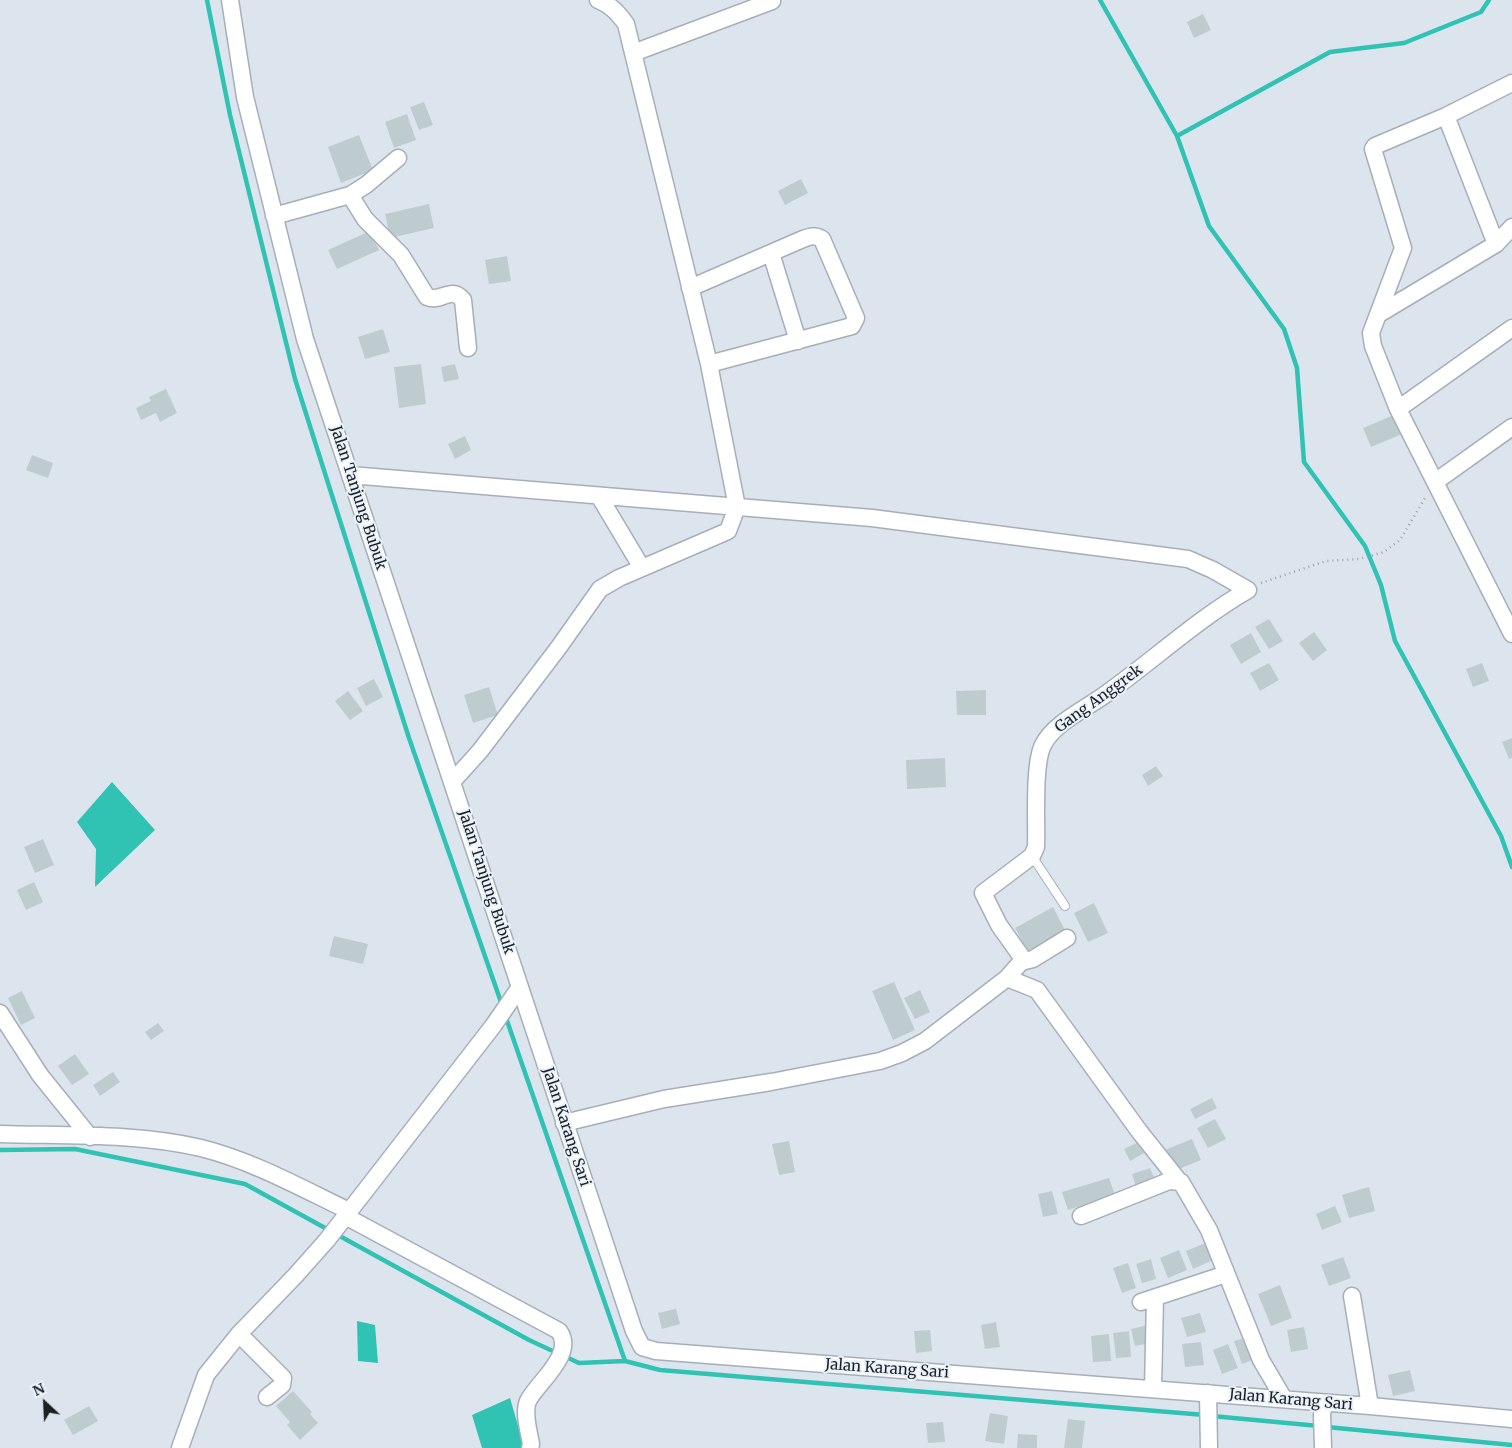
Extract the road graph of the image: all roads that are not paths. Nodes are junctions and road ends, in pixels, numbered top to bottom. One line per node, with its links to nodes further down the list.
1 (230, 0): 9 (street, Jalan Tanjung Bubuk)
2 (598, 0): 4 (street)
3 (772, 1): 4 (street)
4 (633, 53): 13 (street)
5 (1512, 83): 6 (street)
6 (1446, 116): 11 (street); 14 (street)
7 (398, 158): 8 (street)
8 (350, 195): 9 (street); 17 (street)
9 (274, 216): 21 (street, Jalan Tanjung Bubuk)
10 (1512, 226): 11 (street)
11 (1496, 244): 14 (street)
12 (771, 253): 13 (street); 16 (street); 16 (street)
13 (690, 288): 18 (street)
14 (1379, 314): 19 (street)
15 (1512, 328): 19 (street)
16 (798, 341): 18 (street)
17 (468, 348)
18 (709, 364): 24 (street)
19 (1398, 409): 22 (street)
20 (1512, 427): 22 (street)
21 (350, 476): 23 (street); 27 (street, Jalan Tanjung Bubuk)
22 (1435, 482): 26 (street)
23 (599, 496): 24 (street); 25 (street)
24 (737, 507): 25 (street); 28 (street, Gang Anggrek)
25 (642, 568): 27 (street)
26 (1512, 634)
27 (452, 782): 33 (street, Jalan Tanjung Bubuk)
28 (1032, 856): 29 (lane); 31 (street)
29 (1065, 906)
30 (1068, 938): 31 (street)
31 (1021, 962): 32 (street)
32 (1007, 978): 35 (street); 38 (street)
33 (516, 993): 35 (street, Jalan Karang Sari); 39 (street)
34 (0, 1013): 37 (street)
35 (564, 1123): 44 (street, Jalan Karang Sari)
36 (0, 1134): 37 (street)
37 (90, 1137): 39 (street)
38 (1178, 1180): 40 (street); 41 (street)
39 (346, 1216): 43 (street); 53 (street)
40 (1081, 1216)
41 (1226, 1274): 44 (street); 47 (street)
42 (1352, 1296): 48 (street)
43 (239, 1334): 45 (street); 52 (street)
44 (1153, 1389): 46 (street, Jalan Karang Sari)
45 (267, 1397)
46 (1208, 1399): 47 (street, Jalan Karang Sari); 54 (street)
47 (1284, 1399): 49 (street, Jalan Karang Sari)
48 (1370, 1406): 49 (street, Jalan Karang Sari); 50 (street, Jalan Karang Sari)
49 (1323, 1409): 51 (street)
50 (1512, 1419)
51 (1323, 1447)
52 (180, 1448)
53 (530, 1448)
54 (1209, 1448)

